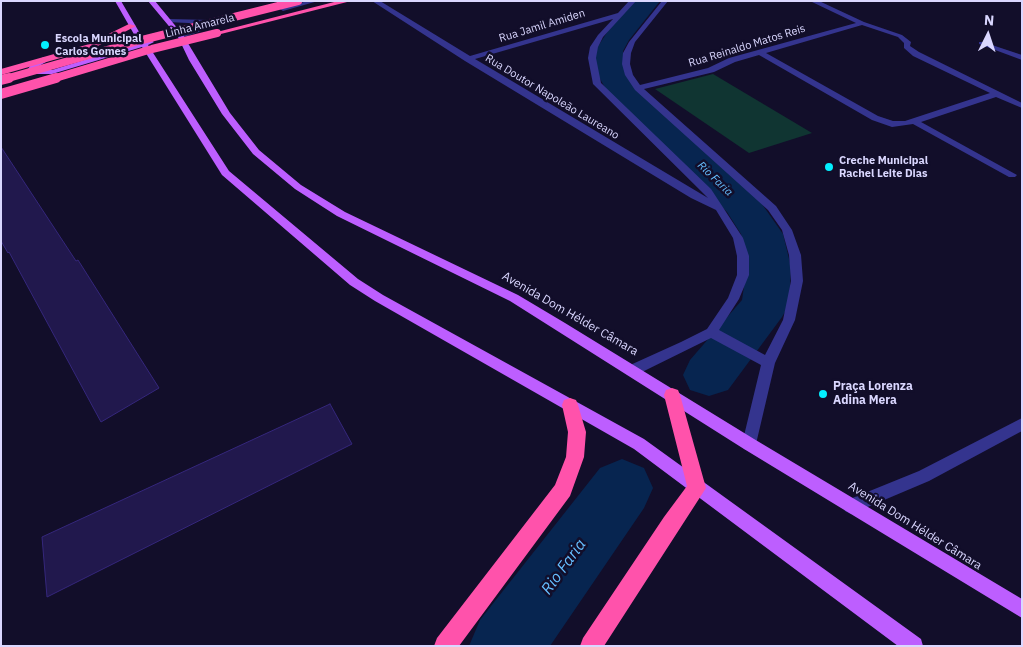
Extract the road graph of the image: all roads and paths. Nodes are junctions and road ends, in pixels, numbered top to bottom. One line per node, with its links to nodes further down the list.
1 (118, 1): 13 (main road)
2 (151, 1): 14 (main road, Avenida Dom Hélder Câmara)
3 (298, 1): 22 (highway, Linha Amarela, bridge)
4 (315, 1): 11 (street)
5 (348, 1): 24 (highway, Linha Amarela, bridge)
6 (375, 1): 20 (street, Rua Doutor Napoleão Laureano)
7 (633, 1): 10 (street)
8 (665, 1): 23 (street)
9 (813, 1): 12 (street)
10 (622, 14): 20 (street, Rua Jamil Amiden); 29 (street)
11 (230, 22): 14 (street); 14 (street)
12 (862, 23): 17 (street, Rua Reinaldo Matos Reis); 25 (street)
13 (132, 26): 16 (main road); 19 (highway)
14 (174, 28): 16 (main road); 32 (main road, Avenida Dom Hélder Câmara)
15 (981, 43): 18 (street)
16 (145, 45): 19 (main road); 34 (main road)
17 (762, 53): 23 (street, Rua Reinaldo Matos Reis); 27 (street)
18 (1022, 58)
19 (47, 59): 21 (highway)
20 (468, 60): 29 (street, Rua Doutor Napoleão Laureano)
21 (1, 72)
22 (1, 80)
23 (638, 88): 31 (street)
24 (1, 94)
25 (996, 94): 26 (street); 27 (street)
26 (1022, 106)
27 (913, 121): 28 (street)
28 (1012, 175)
29 (720, 208): 30 (street)
30 (715, 334): 31 (street); 32 (street)
31 (768, 363): 36 (street)
32 (633, 370): 33 (main road, Avenida Dom Hélder Câmara)
33 (672, 395): 36 (main road, Avenida Dom Hélder Câmara); 37 (highway)
34 (570, 405): 37 (main road); 40 (highway)
35 (1022, 424): 38 (street)
36 (749, 444): 38 (main road, Avenida Dom Hélder Câmara)
37 (697, 488): 41 (highway); 42 (main road)
38 (851, 506): 39 (main road, Avenida Dom Hélder Câmara)
39 (1022, 609)
40 (445, 646)
41 (591, 646)
42 (914, 646)

